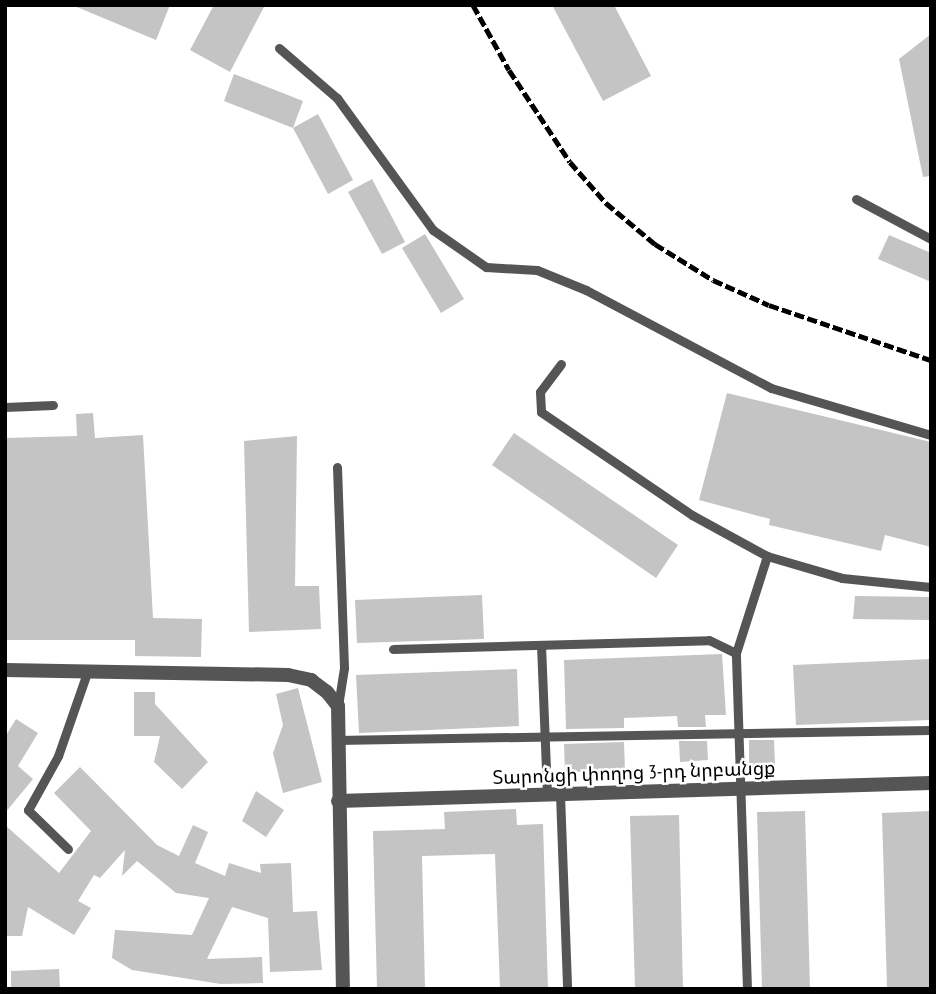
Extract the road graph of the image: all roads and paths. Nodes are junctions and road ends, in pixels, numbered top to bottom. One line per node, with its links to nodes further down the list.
1 (279, 48): 7 (lane)
2 (856, 199): 3 (lane)
3 (931, 239)
4 (561, 365): 9 (lane)
5 (53, 405): 6 (lane)
6 (5, 407)
7 (931, 435)
8 (337, 467): 16 (lane)
9 (767, 556): 10 (lane); 13 (lane)
10 (931, 587)
11 (541, 645): 12 (lane); 13 (lane); 19 (lane)
12 (393, 649)
13 (736, 653): 18 (lane)
14 (89, 668): 15 (street); 16 (street); 25 (lane)
15 (5, 670)
16 (338, 706): 20 (street)
17 (931, 730): 18 (lane)
18 (740, 735): 19 (lane); 22 (lane)
19 (545, 736): 20 (lane); 23 (lane)
20 (336, 740): 24 (street)
21 (931, 783): 22 (street, Տարոնցի փողոց 3-րդ նրբանցք)
22 (741, 789): 23 (street, Տարոնցի փողոց 3-րդ նրբանցք); 28 (lane)
23 (553, 794): 24 (street, Տարոնցի փողոց 3-րդ նրբանցք); 27 (lane)
24 (338, 801): 26 (street)
25 (68, 849)
26 (343, 989)
27 (567, 989)
28 (747, 989)

